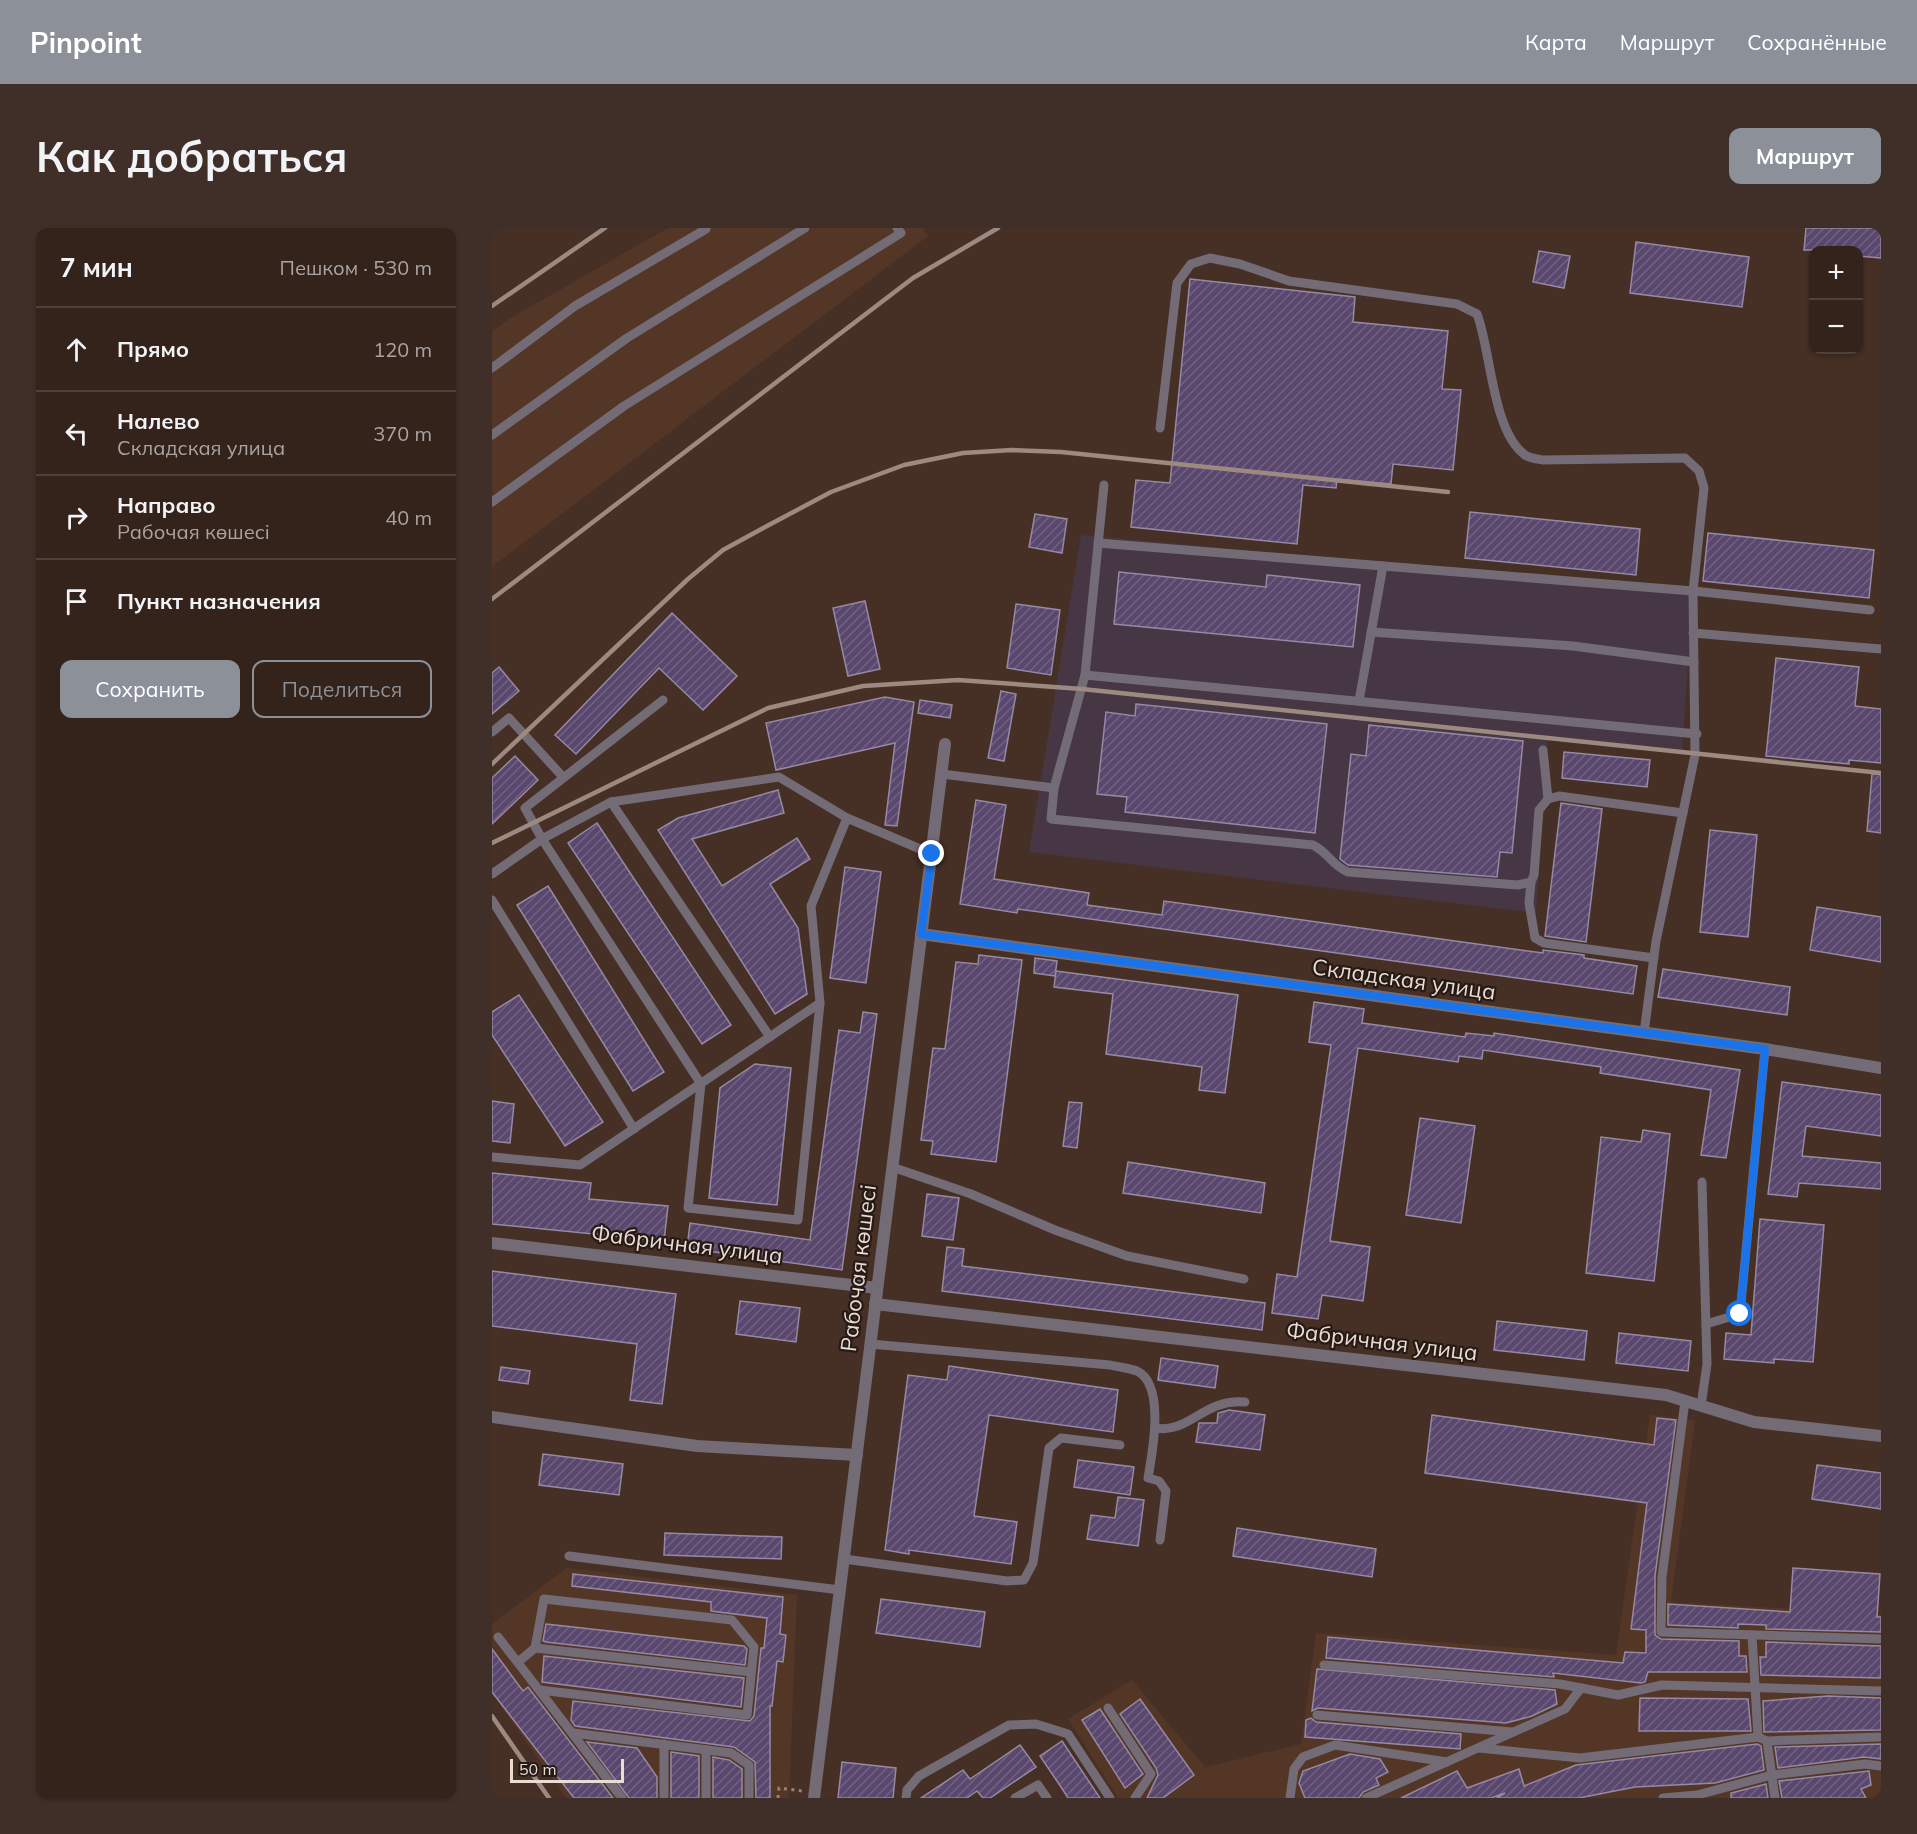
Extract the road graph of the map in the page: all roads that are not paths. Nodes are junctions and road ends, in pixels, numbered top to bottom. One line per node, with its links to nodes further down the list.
1 (805, 228): 6 (lane)
2 (897, 228): 8 (lane)
3 (706, 229): 4 (lane)
4 (492, 368)
5 (1160, 428): 11 (lane)
6 (492, 435)
7 (1104, 485): 9 (lane)
8 (492, 502)
9 (1098, 543): 10 (lane); 17 (lane)
10 (1383, 566): 11 (lane); 13 (lane)
11 (1693, 591): 12 (lane); 14 (lane)
12 (1870, 610)
13 (1371, 632): 16 (lane); 19 (lane)
14 (1693, 633): 15 (lane); 16 (lane)
15 (1881, 649)
16 (1694, 662): 21 (lane)
17 (1085, 675): 19 (lane); 26 (lane)
18 (663, 700): 25 (lane)
19 (1359, 701): 21 (lane)
20 (492, 732): 25 (lane)
21 (1697, 734): 29 (lane)
22 (945, 744): 24 (street, Рабочая көшесі)
23 (1543, 750): 27 (lane)
24 (942, 774): 26 (lane); 32 (street, Рабочая көшесі)
25 (563, 777): 31 (lane)
26 (1054, 788): 34 (lane)
27 (1548, 799): 29 (lane); 34 (lane)
28 (611, 802): 30 (lane); 31 (lane); 40 (lane)
29 (1683, 813): 37 (lane)
30 (847, 818): 32 (lane); 38 (lane)
31 (542, 839): 33 (lane); 43 (lane)
32 (932, 854): 36 (street, Рабочая көшесі)
33 (492, 874)
34 (1531, 882): 37 (lane)
35 (492, 900): 44 (lane)
36 (921, 934): 39 (street, Складская улица); 46 (street, Рабочая көшесі)
37 (1654, 958): 39 (lane)
38 (820, 1003): 40 (lane); 43 (lane)
39 (1644, 1034): 41 (street, Складская улица)
40 (770, 1037): 43 (lane)
41 (1765, 1049): 42 (street, Складская улица); 52 (lane)
42 (1881, 1068)
43 (701, 1084): 44 (lane)
44 (634, 1129): 45 (lane)
45 (492, 1157)
46 (892, 1167): 49 (lane); 50 (street, Рабочая көшесі)
47 (1702, 1182): 52 (lane)
48 (492, 1243): 50 (street, Фабричная улица)
49 (1244, 1279)
50 (877, 1288): 51 (street, Рабочая көшесі)
51 (875, 1304): 53 (street, Рабочая көшесі); 54 (street, Фабричная улица)
52 (1706, 1324): 56 (lane)
53 (870, 1344): 58 (lane); 61 (street, Рабочая көшесі)
54 (1685, 1401): 56 (street, Фабричная улица); 66 (lane)
55 (1245, 1402): 58 (lane)
56 (1701, 1406): 59 (street, Фабричная улица)
57 (492, 1417): 61 (street)
58 (1156, 1428): 62 (lane)
59 (1881, 1436)
60 (1120, 1445): 64 (lane)
61 (857, 1455): 64 (street, Рабочая көшесі)
62 (1160, 1540)
63 (569, 1556): 65 (lane)
64 (844, 1559): 65 (street, Рабочая көшесі)
65 (840, 1590): 94 (street, Рабочая көшесі)
66 (1752, 1635): 68 (lane); 73 (lane)
67 (498, 1637): 70 (lane)
68 (1881, 1639)
69 (536, 1648): 70 (lane); 72 (lane); 72 (lane)
70 (518, 1662): 75 (lane)
71 (1324, 1665): 74 (lane)
72 (752, 1672): 75 (lane)
73 (1753, 1687): 74 (lane); 76 (lane); 81 (lane)
74 (1581, 1688): 79 (lane)
75 (540, 1690): 80 (lane)
76 (1881, 1691)
77 (1108, 1708): 99 (lane)
78 (1317, 1715): 79 (lane)
79 (1514, 1732): 85 (lane)
80 (573, 1733): 84 (lane); 90 (lane)
81 (1758, 1737): 83 (lane); 85 (lane)
82 (1881, 1737): 83 (lane)
83 (1767, 1741): 89 (lane)
84 (664, 1744): 86 (lane); 91 (lane)
85 (1479, 1748): 87 (lane)
86 (706, 1750): 92 (lane); 93 (lane)
87 (1447, 1762): 100 (lane); 101 (lane)
88 (1881, 1766): 89 (lane)
89 (1772, 1775): 102 (lane); 103 (lane)
90 (621, 1798)
91 (664, 1798)
92 (706, 1798)
93 (749, 1798)
94 (814, 1798)
95 (906, 1798): 98 (lane)
96 (1015, 1798): 97 (lane)
97 (1047, 1798)
98 (1110, 1798)
99 (1135, 1798)
100 (1290, 1798)
101 (1366, 1798)
102 (1663, 1798)
103 (1775, 1798)

